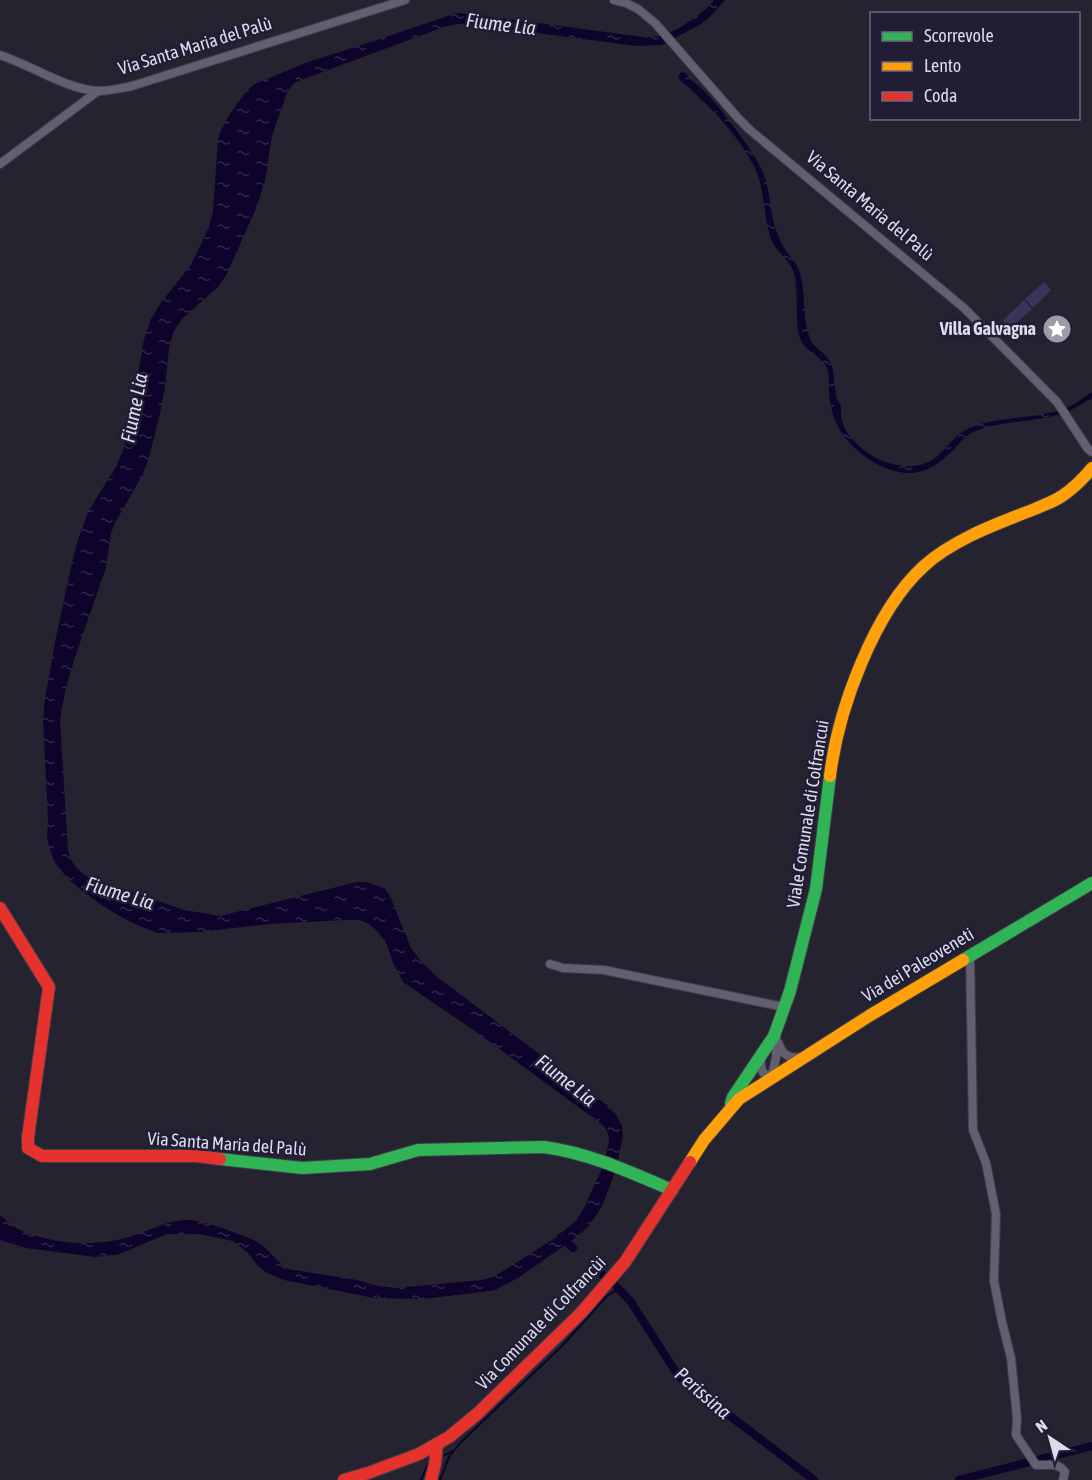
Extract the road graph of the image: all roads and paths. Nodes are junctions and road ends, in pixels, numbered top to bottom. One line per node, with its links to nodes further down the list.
1 (405, 0): 4 (street, Via Santa Maria del Palù)
2 (614, 0): 6 (street, Via Santa Maria del Palù)
3 (0, 55): 4 (street, Via Santa Maria del Palù)
4 (98, 91): 5 (street, Via Santa Maria del Palù)
5 (0, 164)
6 (1092, 452)
7 (1092, 468): 12 (street, Viale Comunale di Colfrancui)
8 (1092, 882): 10 (street, Via dei Paleoveneti)
9 (0, 908): 18 (street, Via Santa Maria del Palù)
10 (970, 955): 15 (street, Via dei Paleoveneti); 22 (street)
11 (550, 964): 12 (street)
12 (784, 1007): 13 (street, Viale Comunale di Colfrancui)
13 (776, 1035): 14 (street, Viale Comunale di Colfrancui); 15 (street); 16 (street, Viale Comunale di Colfrancui)
14 (761, 1056): 16 (street); 17 (street, Viale Comunale di Colfrancui)
15 (805, 1056): 16 (street, Via dei Paleoveneti)
16 (768, 1079): 17 (street, Via Comunale di Colfrancùi)
17 (731, 1107): 18 (street, Via Comunale di Colfrancùi)
18 (672, 1190): 19 (street, Via Comunale di Colfrancùi)
19 (437, 1444): 20 (street, Via Comunale di Colfrancùi); 21 (street)
20 (344, 1480)
21 (431, 1480)
22 (1063, 1480)

